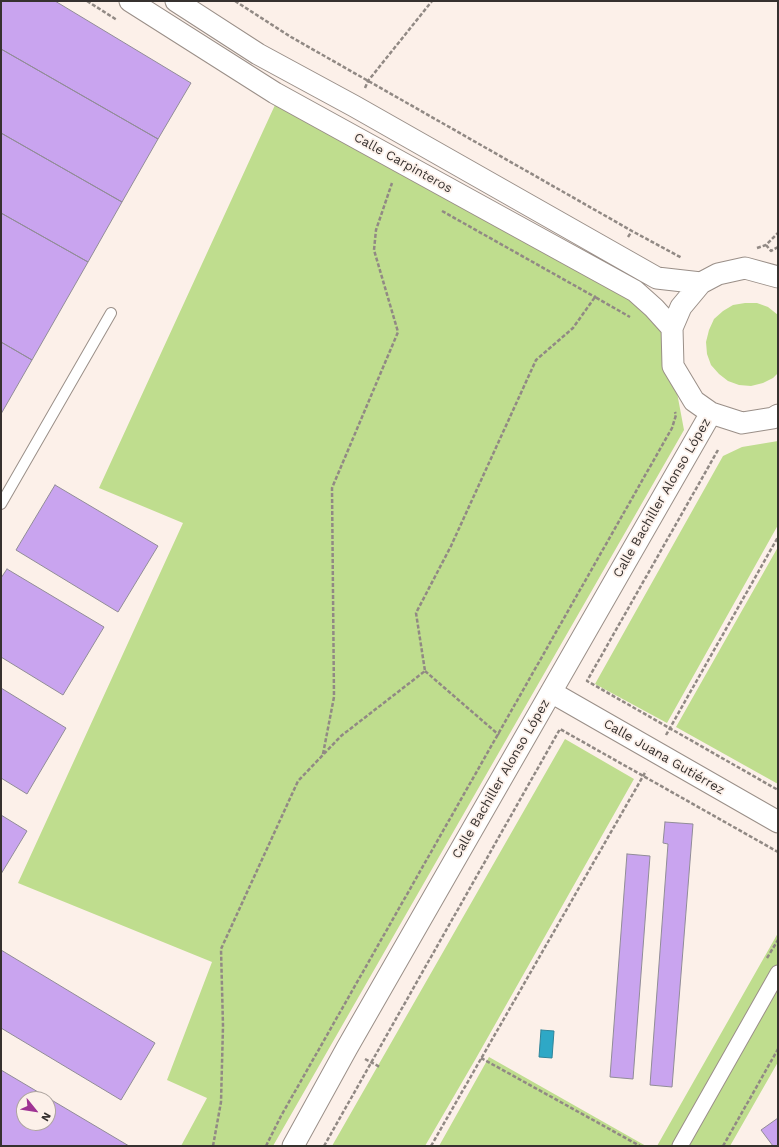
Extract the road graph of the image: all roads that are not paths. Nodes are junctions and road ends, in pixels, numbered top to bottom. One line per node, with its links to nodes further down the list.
1 (130, 1): 6 (street, Calle Carpinteros)
2 (176, 1): 4 (street, Calle Carpinteros)
3 (778, 277): 4 (street)
4 (701, 283): 6 (street)
5 (111, 312): 9 (lane)
6 (672, 328): 7 (street)
7 (711, 412): 8 (street); 10 (street, Calle Bachiller Alonso López)
8 (778, 415)
9 (2, 498)
10 (551, 692): 11 (street, Calle Juana Gutiérrez); 13 (street, Calle Bachiller Alonso López)
11 (778, 822)
12 (778, 973): 14 (street)
13 (292, 1146)
14 (680, 1146)

